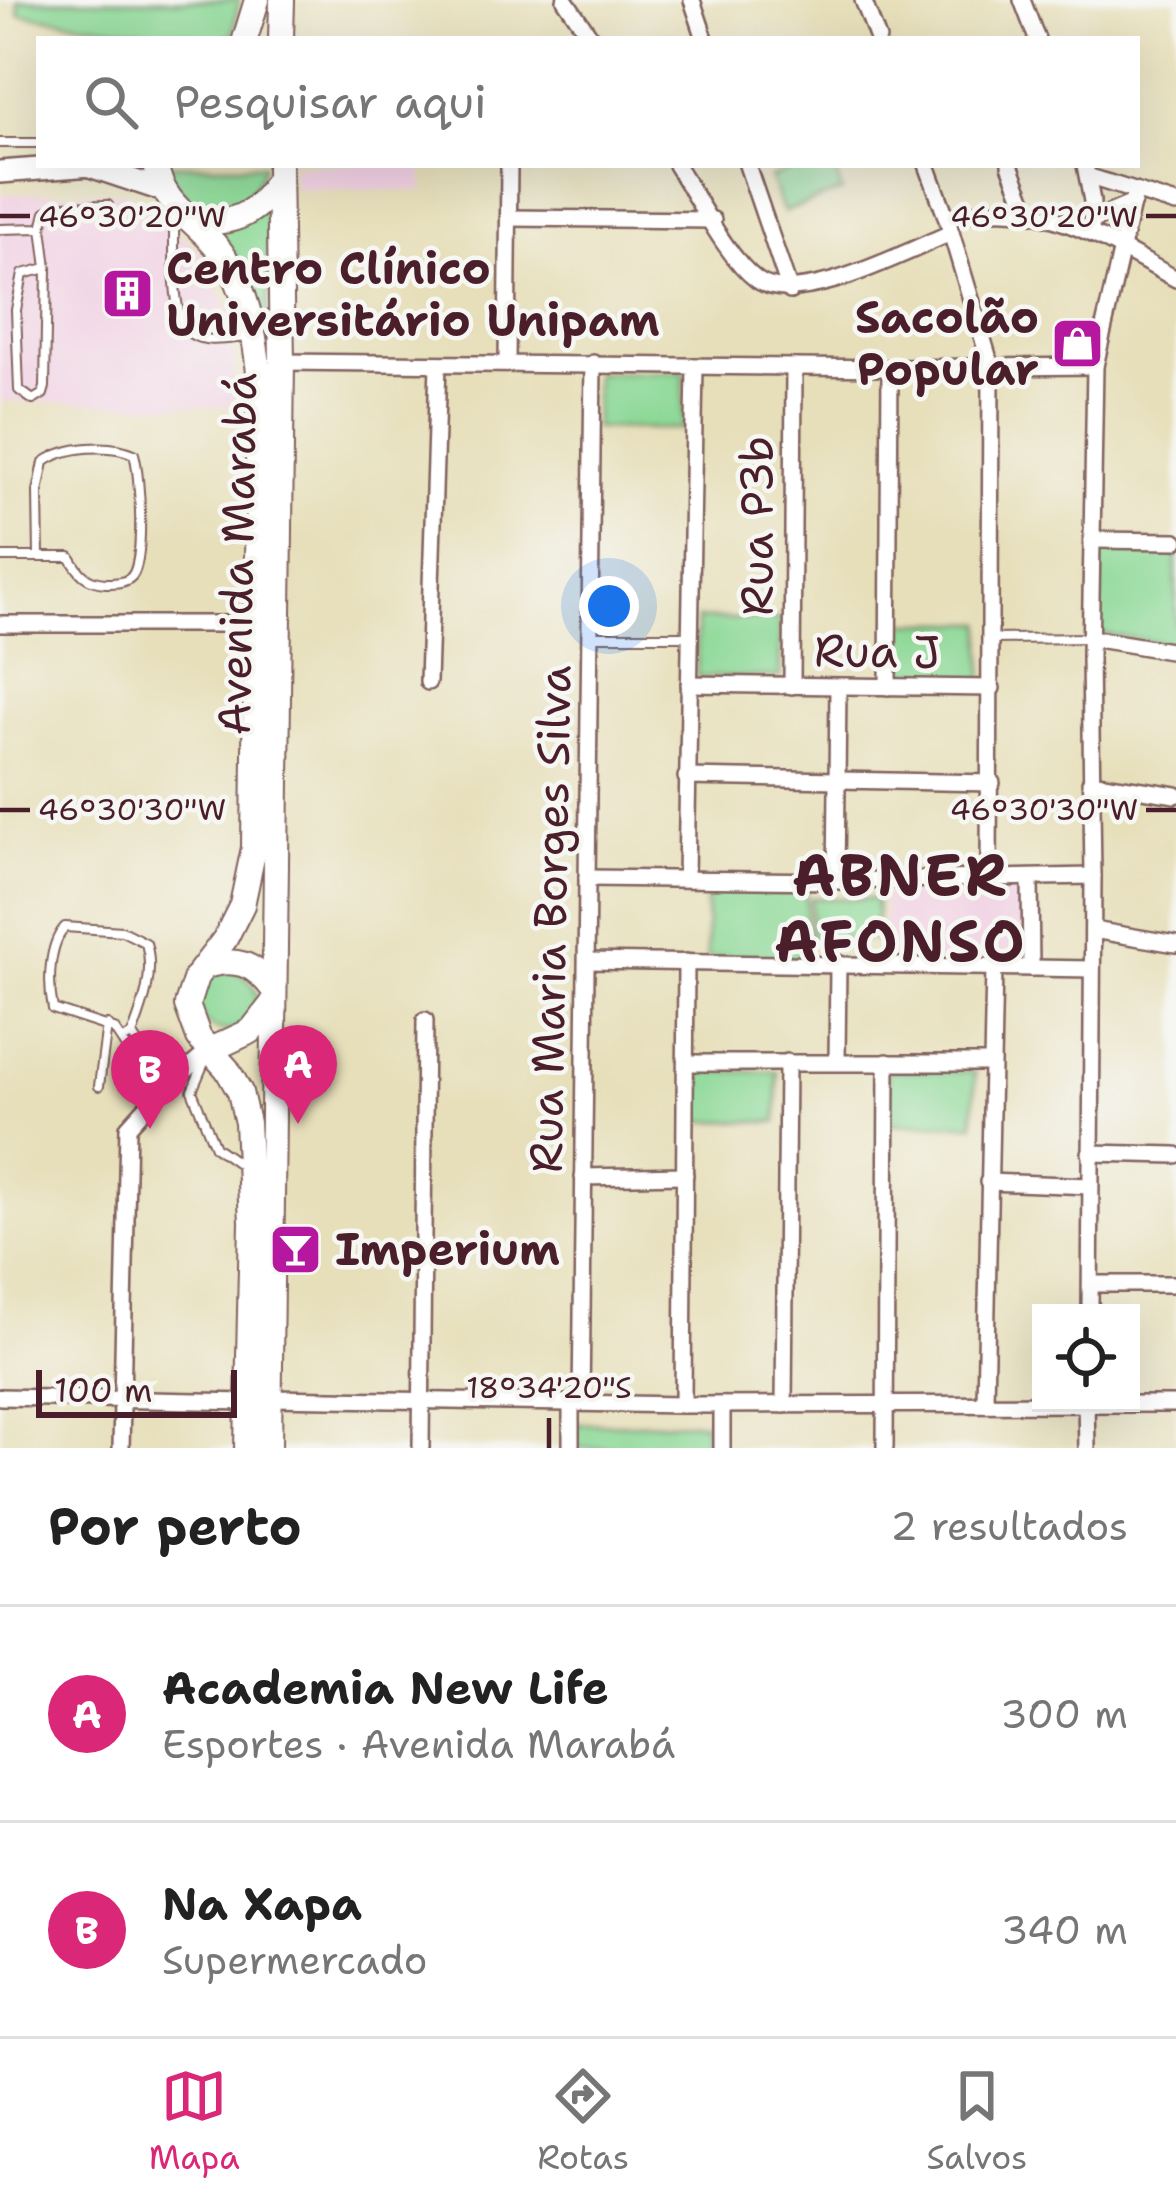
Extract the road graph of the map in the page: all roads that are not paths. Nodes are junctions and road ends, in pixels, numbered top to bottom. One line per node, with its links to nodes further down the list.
1 (257, 0): 7 (main road)
2 (282, 0): 8 (main road)
3 (566, 0): 9 (street)
4 (692, 0): 10 (street)
5 (863, 0): 11 (street)
6 (1022, 0): 12 (street)
7 (246, 36)
8 (281, 36)
9 (590, 36)
10 (703, 36)
11 (877, 36)
12 (1036, 36)
13 (36, 142): 14 (lane)
14 (0, 143)
15 (52, 168): 24 (street)
16 (99, 168): 25 (street)
17 (508, 168): 30 (street)
18 (678, 168): 31 (street)
19 (748, 168): 39 (street)
20 (928, 168): 32 (street)
21 (1011, 168): 29 (street)
22 (279, 171): 25 (main road); 41 (main road, Avenida Marabá)
23 (1087, 171): 26 (street); 33 (street)
24 (0, 172)
25 (170, 195): 40 (main road, Avenida Marabá); 40 (lane)
26 (1134, 197): 27 (street); 33 (street); 36 (street)
27 (1176, 204)
28 (108, 205): 34 (lane)
29 (1029, 214): 32 (street); 33 (street)
30 (509, 218): 31 (street); 44 (street)
31 (713, 220): 39 (street)
32 (949, 226): 39 (street); 46 (street)
33 (1092, 226): 36 (street)
34 (42, 228): 35 (lane); 37 (lane)
35 (0, 229)
36 (1122, 250): 38 (street); 47 (street)
37 (47, 268): 37 (lane)
38 (1176, 278)
39 (790, 291)
40 (255, 336): 55 (main road, Avenida Marabá)
41 (281, 362): 43 (street); 87 (main road, Avenida Marabá)
42 (593, 363): 44 (street); 45 (street); 56 (street, Rua Maria Borges Silva)
43 (438, 364): 44 (street); 61 (street)
44 (507, 364)
45 (695, 366): 48 (street); 57 (street)
46 (991, 366): 47 (street); 49 (street); 59 (street)
47 (1095, 366): 50 (street)
48 (794, 367): 49 (street); 63 (street, Rua P3b)
49 (890, 368): 64 (street)
50 (1092, 540): 51 (street); 58 (street)
51 (1176, 542)
52 (39, 556): 52 (lane); 53 (lane)
53 (0, 557)
54 (0, 624): 55 (street)
55 (255, 624): 83 (main road, Avenida Marabá)
56 (590, 635): 57 (lane); 74 (street, Rua Maria Borges Silva)
57 (688, 636): 62 (street)
58 (1091, 638): 59 (lane); 60 (street); 69 (street)
59 (991, 639): 66 (street)
60 (1176, 652)
61 (428, 682)
62 (689, 684): 63 (street, Rua J); 67 (street)
63 (792, 686): 65 (street, Rua J)
64 (888, 687): 65 (street, Rua J); 66 (street, Rua J)
65 (838, 688): 68 (street)
66 (992, 688): 70 (street)
67 (686, 776): 68 (street); 73 (street)
68 (838, 782): 70 (street); 77 (street)
69 (1090, 782): 71 (street); 72 (street)
70 (992, 783): 75 (street)
71 (1176, 795)
72 (1093, 876): 76 (street); 78 (street)
73 (686, 877): 74 (street); 77 (street)
74 (586, 878): 80 (street, Rua Maria Borges Silva)
75 (989, 878): 76 (street); 77 (street)
76 (1030, 879): 85 (street)
77 (836, 881)
78 (1093, 930): 79 (street); 86 (street)
79 (1176, 944)
80 (587, 961): 81 (street); 104 (street, Rua Maria Borges Silva)
81 (686, 962): 82 (street); 96 (street)
82 (838, 963): 84 (street); 94 (street)
83 (206, 966): 87 (main road); 92 (main road, Avenida Marabá)
84 (994, 968): 85 (street); 97 (street)
85 (1031, 968): 86 (street)
86 (1092, 970): 100 (street)
87 (273, 996): 92 (main road); 112 (main road, Avenida Marabá)
88 (425, 1020): 113 (street)
89 (107, 1025): 90 (lane); 91 (lane); 98 (lane)
90 (132, 1035): 91 (lane); 99 (lane)
91 (122, 1040): 99 (lane)
92 (210, 1050): 99 (street); 102 (main road, Avenida Marabá); 102 (lane)
93 (787, 1062): 94 (street); 96 (street); 122 (street)
94 (837, 1062): 95 (street)
95 (887, 1062): 97 (street); 117 (street)
96 (686, 1063): 103 (street)
97 (991, 1063): 105 (street)
98 (99, 1086)
99 (162, 1090): 111 (street)
100 (1090, 1153): 101 (street); 106 (street)
101 (1176, 1155)
102 (250, 1173): 112 (main road, Avenida Marabá)
103 (685, 1175): 104 (street); 120 (street)
104 (583, 1177): 115 (street, Rua Maria Borges Silva)
105 (988, 1182): 106 (street); 114 (street)
106 (1090, 1186): 108 (street)
107 (1176, 1284): 108 (street)
108 (1091, 1285): 109 (street)
109 (1090, 1304)
110 (0, 1397): 111 (street)
111 (121, 1400): 112 (street); 124 (street)
112 (259, 1400): 113 (street); 125 (main road, Avenida Marabá); 126 (main road, Avenida Marabá)
113 (422, 1402): 115 (street); 127 (street)
114 (985, 1402): 116 (street); 117 (street)
115 (576, 1403): 120 (street); 128 (street, Rua Maria Borges Silva)
116 (1032, 1403)
117 (886, 1404): 122 (street); 130 (street)
118 (1140, 1404): 119 (street)
119 (1176, 1404)
120 (683, 1405): 121 (street)
121 (722, 1405): 122 (street); 129 (street)
122 (784, 1405)
123 (1086, 1412): 131 (street)
124 (121, 1448)
125 (247, 1448)
126 (269, 1448)
127 (421, 1448)
128 (572, 1448)
129 (722, 1448)
130 (885, 1448)
131 (1087, 1448)

